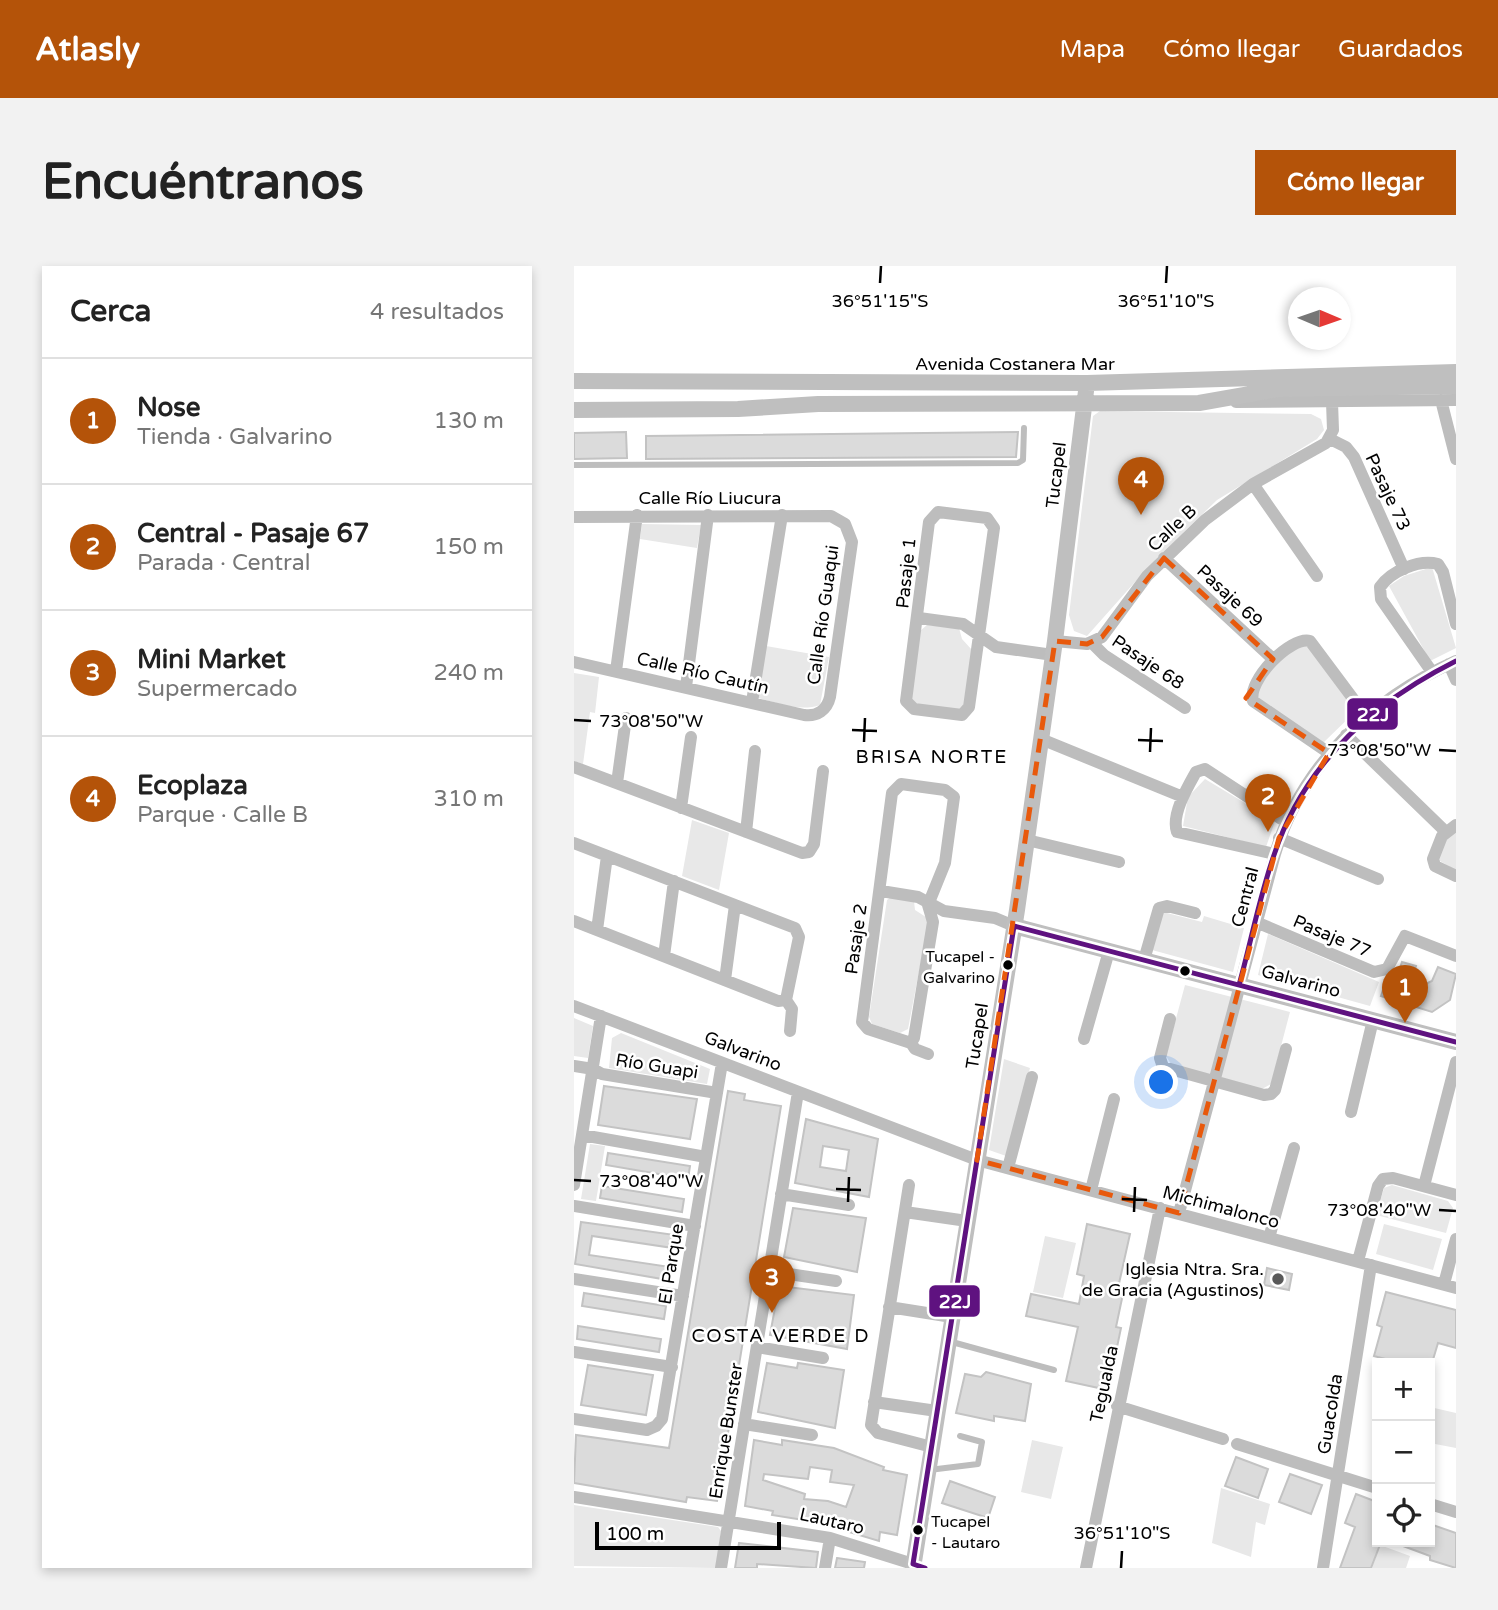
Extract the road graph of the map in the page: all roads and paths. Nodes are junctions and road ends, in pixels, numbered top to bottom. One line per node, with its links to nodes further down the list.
1 (1456, 372): 3 (main road, Avenida Costanera Mar)
2 (574, 381): 3 (main road, Avenida Costanera Mar)
3 (1087, 383): 9 (main road, Tucapel)
4 (1456, 386): 7 (main road)
5 (1441, 400): 6 (street); 8 (street); 13 (street)
6 (1456, 400)
7 (1212, 402): 8 (street); 9 (main road)
8 (1332, 402): 12 (street)
9 (1085, 403): 10 (main road); 28 (main road, Tucapel)
10 (574, 410)
11 (1024, 428): 14 (lane)
12 (1330, 439): 15 (street, Calle B); 22 (street, Pasaje 73)
13 (1456, 459)
14 (574, 465)
15 (1253, 484): 21 (street, Calle B); 23 (street)
16 (637, 515): 17 (street, Calle Río Liucura); 19 (street, Calle Río Liucura); 32 (street)
17 (708, 515): 18 (street, Calle Río Liucura); 35 (street)
18 (782, 516): 20 (street, Calle Río Liucura); 36 (street)
19 (574, 517)
20 (845, 524): 38 (street, Calle Río Guaqui)
21 (1164, 558): 27 (street, Calle B); 29 (street, Pasaje 69)
22 (1404, 569): 25 (street); 33 (street)
23 (1317, 576)
24 (919, 618): 26 (street); 26 (street, Pasaje 1); 26 (street, Pasaje 1)
25 (1456, 624)
26 (980, 636): 28 (street)
27 (1092, 643): 28 (street); 37 (street, Pasaje 68)
28 (1054, 648): 43 (main road, Tucapel)
29 (1273, 659): 39 (street); 45 (street)
30 (574, 662): 32 (street, Calle Río Cautín)
31 (1453, 663): 33 (street, Central); 34 (street)
32 (617, 671): 35 (street, Calle Río Cautín)
33 (1432, 672): 39 (street, Central)
34 (1456, 680)
35 (686, 687): 36 (street, Calle Río Cautín)
36 (752, 702): 38 (street, Calle Río Cautín)
37 (1185, 708)
38 (823, 710)
39 (1366, 716): 41 (street, Central)
40 (626, 718): 48 (street)
41 (1346, 735): 45 (street, Central); 52 (street)
42 (691, 737): 50 (street)
43 (1041, 739): 49 (street); 55 (main road, Tucapel)
44 (755, 751): 53 (street)
45 (1329, 753): 51 (street, Central)
46 (574, 767): 48 (street)
47 (823, 771): 53 (street)
48 (617, 783): 50 (street)
49 (1183, 797): 51 (street); 57 (street)
50 (681, 808): 53 (street)
51 (1286, 822): 54 (street, Central)
52 (1451, 828): 60 (street)
53 (746, 832)
54 (1279, 838): 57 (street, Central); 61 (street)
55 (1027, 840): 59 (street); 69 (main road, Tucapel)
56 (574, 844): 58 (street)
57 (1275, 854): 68 (street, Central)
58 (607, 856): 62 (street); 70 (street)
59 (1119, 862)
60 (1456, 876)
61 (1378, 879)
62 (674, 881): 64 (street); 72 (street)
63 (881, 891): 65 (street); 65 (street, Pasaje 2); 85 (street, Pasaje 2)
64 (735, 905): 75 (street); 77 (street)
65 (928, 905): 69 (street); 85 (street)
66 (1195, 914): 74 (street)
67 (574, 922): 70 (street)
68 (1256, 922): 73 (street, Pasaje 77); 76 (street, Central)
69 (1014, 926): 71 (main road, Galvarino); 101 (main road, Tucapel)
70 (597, 930): 72 (street)
71 (1109, 951): 74 (main road, Galvarino); 83 (street)
72 (664, 956): 75 (street)
73 (1456, 956)
74 (1144, 960): 76 (main road, Galvarino)
75 (725, 980): 77 (street)
76 (1239, 985): 81 (main road, Galvarino); 93 (street, Central)
77 (786, 1000): 82 (street)
78 (574, 1006): 79 (street, Galvarino)
79 (601, 1016): 89 (street, Galvarino); 91 (street)
80 (1171, 1019): 93 (street)
81 (1373, 1020): 84 (main road, Galvarino); 97 (street)
82 (790, 1031)
83 (1084, 1039)
84 (1456, 1042)
85 (911, 1043): 87 (street, Pasaje 2)
86 (1286, 1049): 93 (street)
87 (928, 1054)
88 (1456, 1062): 105 (street)
89 (722, 1063): 94 (street, Galvarino); 95 (street, El Parque)
90 (574, 1066): 91 (street, Río Guapi)
91 (593, 1069): 95 (street, Río Guapi); 98 (street)
92 (1032, 1077): 102 (street)
93 (1214, 1081): 113 (street, Central)
94 (798, 1092): 101 (street, Galvarino); 107 (street, Enrique Bunster)
95 (717, 1093): 100 (street, El Parque)
96 (1114, 1099): 106 (street)
97 (1351, 1112)
98 (582, 1135): 100 (street); 103 (street)
99 (1294, 1148): 116 (street)
100 (706, 1157): 115 (street, El Parque)
101 (977, 1160): 102 (street, Michimalonco); 114 (main road, Tucapel)
102 (1008, 1168): 106 (street, Michimalonco)
103 (574, 1185)
104 (909, 1185): 112 (street)
105 (1424, 1186): 108 (street); 118 (street)
106 (1091, 1190): 111 (street, Michimalonco)
107 (781, 1194): 109 (street); 120 (street, Enrique Bunster)
108 (1456, 1195)
109 (849, 1205)
110 (574, 1206): 115 (street)
111 (1160, 1208): 113 (street, Michimalonco); 134 (street, Tegualda)
112 (905, 1212): 114 (street); 125 (street)
113 (1179, 1213): 116 (street, Michimalonco)
114 (968, 1221): 126 (main road, Tucapel)
115 (695, 1226): 124 (street, El Parque)
116 (1269, 1238): 118 (street, Michimalonco)
117 (1456, 1238): 123 (street)
118 (1357, 1261): 119 (street, Michimalonco)
119 (1371, 1265): 123 (street, Michimalonco); 144 (street, Guacolda)
120 (769, 1271): 122 (street); 128 (street, Enrique Bunster)
121 (574, 1279): 124 (street)
122 (836, 1281)
123 (1450, 1286)
124 (684, 1296): 131 (street, El Parque)
125 (889, 1307): 126 (street); 133 (street)
126 (952, 1317): 127 (main road, Tucapel)
127 (948, 1341): 132 (lane); 135 (main road, Tucapel)
128 (757, 1347): 130 (street); 137 (street, Enrique Bunster)
129 (574, 1352): 131 (street)
130 (823, 1359)
131 (672, 1367): 136 (street, El Parque)
132 (1054, 1370)
133 (874, 1402): 135 (street); 142 (street)
134 (1117, 1406): 140 (street); 154 (street, Tegualda)
135 (937, 1411): 142 (main road, Tucapel)
136 (574, 1419)
137 (744, 1424): 138 (street); 149 (street, Enrique Bunster)
138 (812, 1435)
139 (960, 1436): 143 (lane)
140 (1223, 1439)
141 (1237, 1444): 144 (street)
142 (932, 1447): 143 (main road, Tucapel)
143 (928, 1470): 151 (main road, Tucapel)
144 (1339, 1476): 145 (street); 155 (street, Guacolda)
145 (1372, 1486)
146 (574, 1497): 149 (street, Lautaro)
147 (1435, 1506): 148 (street)
148 (1456, 1512)
149 (729, 1521): 150 (street, Lautaro); 152 (street, Enrique Bunster)
150 (830, 1538): 151 (street, Lautaro); 153 (street)
151 (917, 1567)
152 (721, 1568)
153 (825, 1568)
154 (1086, 1568)
155 (1323, 1568)

